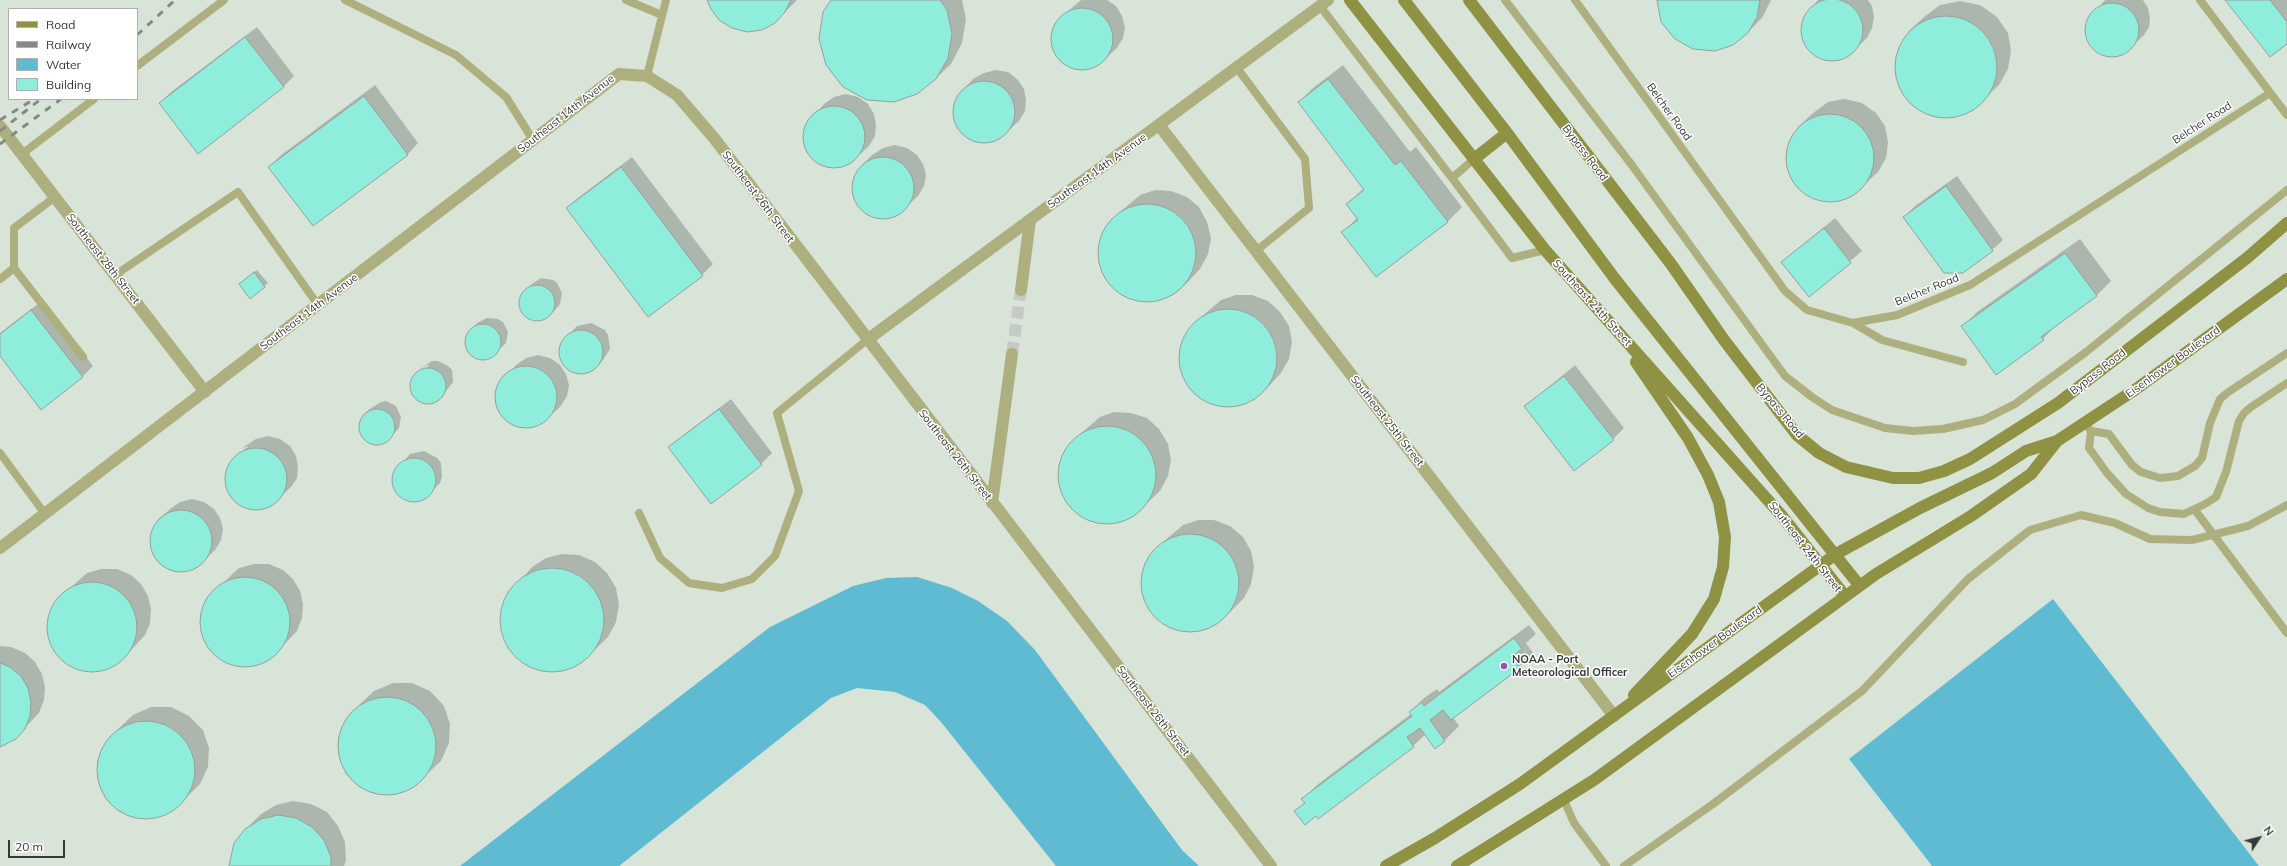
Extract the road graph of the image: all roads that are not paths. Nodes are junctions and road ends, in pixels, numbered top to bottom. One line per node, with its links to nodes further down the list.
1 (224, 0): 13 (lane)
2 (346, 0): 23 (lane)
3 (626, 0): 12 (lane)
4 (666, 0): 12 (lane)
5 (1350, 0): 25 (street, Southeast 24th Street)
6 (1404, 0): 22 (street, Southeast 24th Street)
7 (1468, 0): 30 (street, Bypass Road)
8 (1505, 0): 27 (lane)
9 (1575, 0): 40 (lane, Belcher Road)
10 (2200, 0): 17 (lane)
11 (1324, 3): 14 (street, Southeast 14th Avenue); 26 (lane)
12 (662, 15): 16 (lane)
13 (138, 65)
14 (1237, 68): 20 (street, Southeast 14th Avenue); 32 (lane)
15 (619, 74): 16 (street, Southeast 26th Street); 23 (street, Southeast 14th Avenue)
16 (647, 76): 41 (street, Southeast 26th Street)
17 (2270, 93): 19 (lane); 40 (lane, Belcher Road)
18 (93, 100): 24 (lane)
19 (2287, 115)
20 (1159, 125): 29 (street, Southeast 14th Avenue); 32 (street, Southeast 25th Street)
21 (0, 126): 24 (street, Southeast 28th Street)
22 (1508, 133): 25 (street); 58 (street, Southeast 24th Street)
23 (532, 140): 38 (street, Southeast 14th Avenue)
24 (22, 154): 28 (street, Southeast 28th Street)
25 (1474, 159): 26 (lane); 31 (street, Southeast 24th Street)
26 (1452, 178): 31 (lane)
27 (2287, 190)
28 (55, 197): 33 (lane); 34 (street, Southeast 28th Street)
29 (1030, 220): 37 (street); 41 (street, Southeast 14th Avenue)
30 (2287, 223)
31 (1545, 250): 39 (street, Southeast 24th Street)
32 (1256, 251): 63 (street, Southeast 25th Street)
33 (14, 268): 35 (lane); 44 (lane)
34 (115, 275): 38 (lane); 47 (street, Southeast 28th Street)
35 (0, 279)
36 (2287, 279): 48 (street, Eisenhower Boulevard)
37 (1021, 290)
38 (318, 305): 47 (street, Southeast 14th Avenue)
39 (1610, 323): 59 (street, Southeast 24th Street); 63 (street)
40 (1853, 323): 45 (lane)
41 (867, 340): 51 (street, Southeast 26th Street); 54 (lane)
42 (2286, 353): 48 (lane)
43 (1012, 354): 51 (street)
44 (83, 357)
45 (1963, 362)
46 (2287, 383): 53 (lane)
47 (205, 392): 55 (street, Southeast 14th Avenue)
48 (2088, 427): 49 (street, Eisenhower Boulevard); 53 (lane)
49 (2057, 441): 58 (street, Eisenhower Boulevard); 60 (street, Eisenhower Boulevard)
50 (0, 452): 55 (lane)
51 (992, 503): 65 (street, Southeast 26th Street)
52 (2287, 505): 56 (lane)
53 (2195, 510): 56 (lane)
54 (639, 513)
55 (45, 514): 57 (street, Southeast 14th Avenue)
56 (2213, 534): 62 (lane); 69 (lane)
57 (0, 548)
58 (1836, 554): 59 (street, Eisenhower Boulevard); 60 (street, Southeast 24th Street)
59 (1820, 566): 61 (street, Southeast 24th Street); 63 (street, Eisenhower Boulevard)
60 (1859, 585): 61 (street, Eisenhower Boulevard)
61 (1845, 596): 64 (street, Eisenhower Boulevard)
62 (2287, 633)
63 (1614, 716): 66 (street, Eisenhower Boulevard)
64 (1564, 800): 67 (street, Eisenhower Boulevard); 68 (lane)
65 (1271, 866)
66 (1386, 866)
67 (1457, 866)
68 (1606, 866)
69 (1624, 866)

